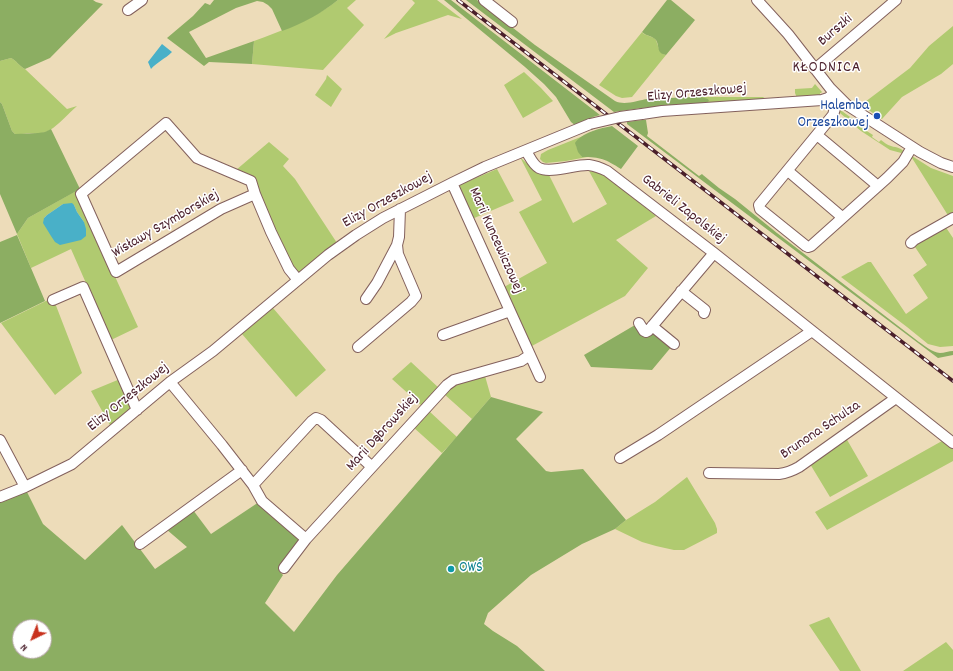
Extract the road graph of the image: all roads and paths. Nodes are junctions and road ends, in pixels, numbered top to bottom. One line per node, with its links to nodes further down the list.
1 (142, 0): 5 (street)
2 (484, 0): 6 (street)
3 (757, 0): 7 (street)
4 (896, 0): 7 (street, Burszki)
5 (128, 10)
6 (512, 22)
7 (815, 69): 8 (street)
8 (835, 94): 9 (street); 10 (street); 11 (street, Elizy Orzeszkowej, bridge)
9 (817, 135): 13 (street); 15 (street)
10 (912, 147): 12 (street); 15 (street)
11 (526, 151): 14 (street, Elizy Orzeszkowej); 22 (street, Gabrieli Zapolskiej)
12 (952, 164)
13 (788, 171): 18 (street); 18 (street)
14 (452, 183): 17 (street, Elizy Orzeszkowej); 27 (street, Marii Kuncewiczowej)
15 (878, 186): 18 (street)
16 (255, 194): 16 (street, Wisławy Szymborskiej); 23 (street, Wisławy Szymborskiej)
17 (400, 209): 21 (street); 23 (street, Elizy Orzeszkowej)
18 (842, 217)
19 (953, 218): 20 (street)
20 (911, 243)
21 (397, 245): 25 (street); 34 (street)
22 (714, 253): 24 (street); 31 (street, Gabrieli Zapolskiej)
23 (298, 280): 37 (street, Elizy Orzeszkowej)
24 (681, 291): 28 (street); 30 (street)
25 (366, 299)
26 (53, 300): 39 (street)
27 (510, 312): 32 (street, Marii Kuncewiczowej); 35 (street, Marii Kuncewiczowej)
28 (704, 313)
29 (639, 323): 30 (street)
30 (652, 326): 33 (street)
31 (812, 331): 38 (street, Gabrieli Zapolskiej); 42 (street)
32 (442, 335)
33 (674, 344)
34 (358, 347)
35 (530, 355): 36 (street, Marii Kuncewiczowej); 43 (street, Marii Dąbrowskiej)
36 (540, 377)
37 (170, 382): 39 (street, Elizy Orzeszkowej); 44 (street)
38 (896, 398): 41 (street, Gabrieli Zapolskiej); 45 (street, Brunona Schulza)
39 (137, 410): 47 (street, Elizy Orzeszkowej)
40 (0, 440): 47 (street)
41 (953, 443)
42 (620, 458)
43 (372, 467): 46 (street); 49 (street, Marii Dąbrowskiej)
44 (242, 470): 46 (street); 50 (street)
45 (709, 473)
46 (253, 485): 49 (street)
47 (25, 487): 48 (street, Elizy Orzeszkowej)
48 (0, 497)
49 (306, 539): 51 (street, Marii Dąbrowskiej)
50 (140, 544)
51 (284, 568)

